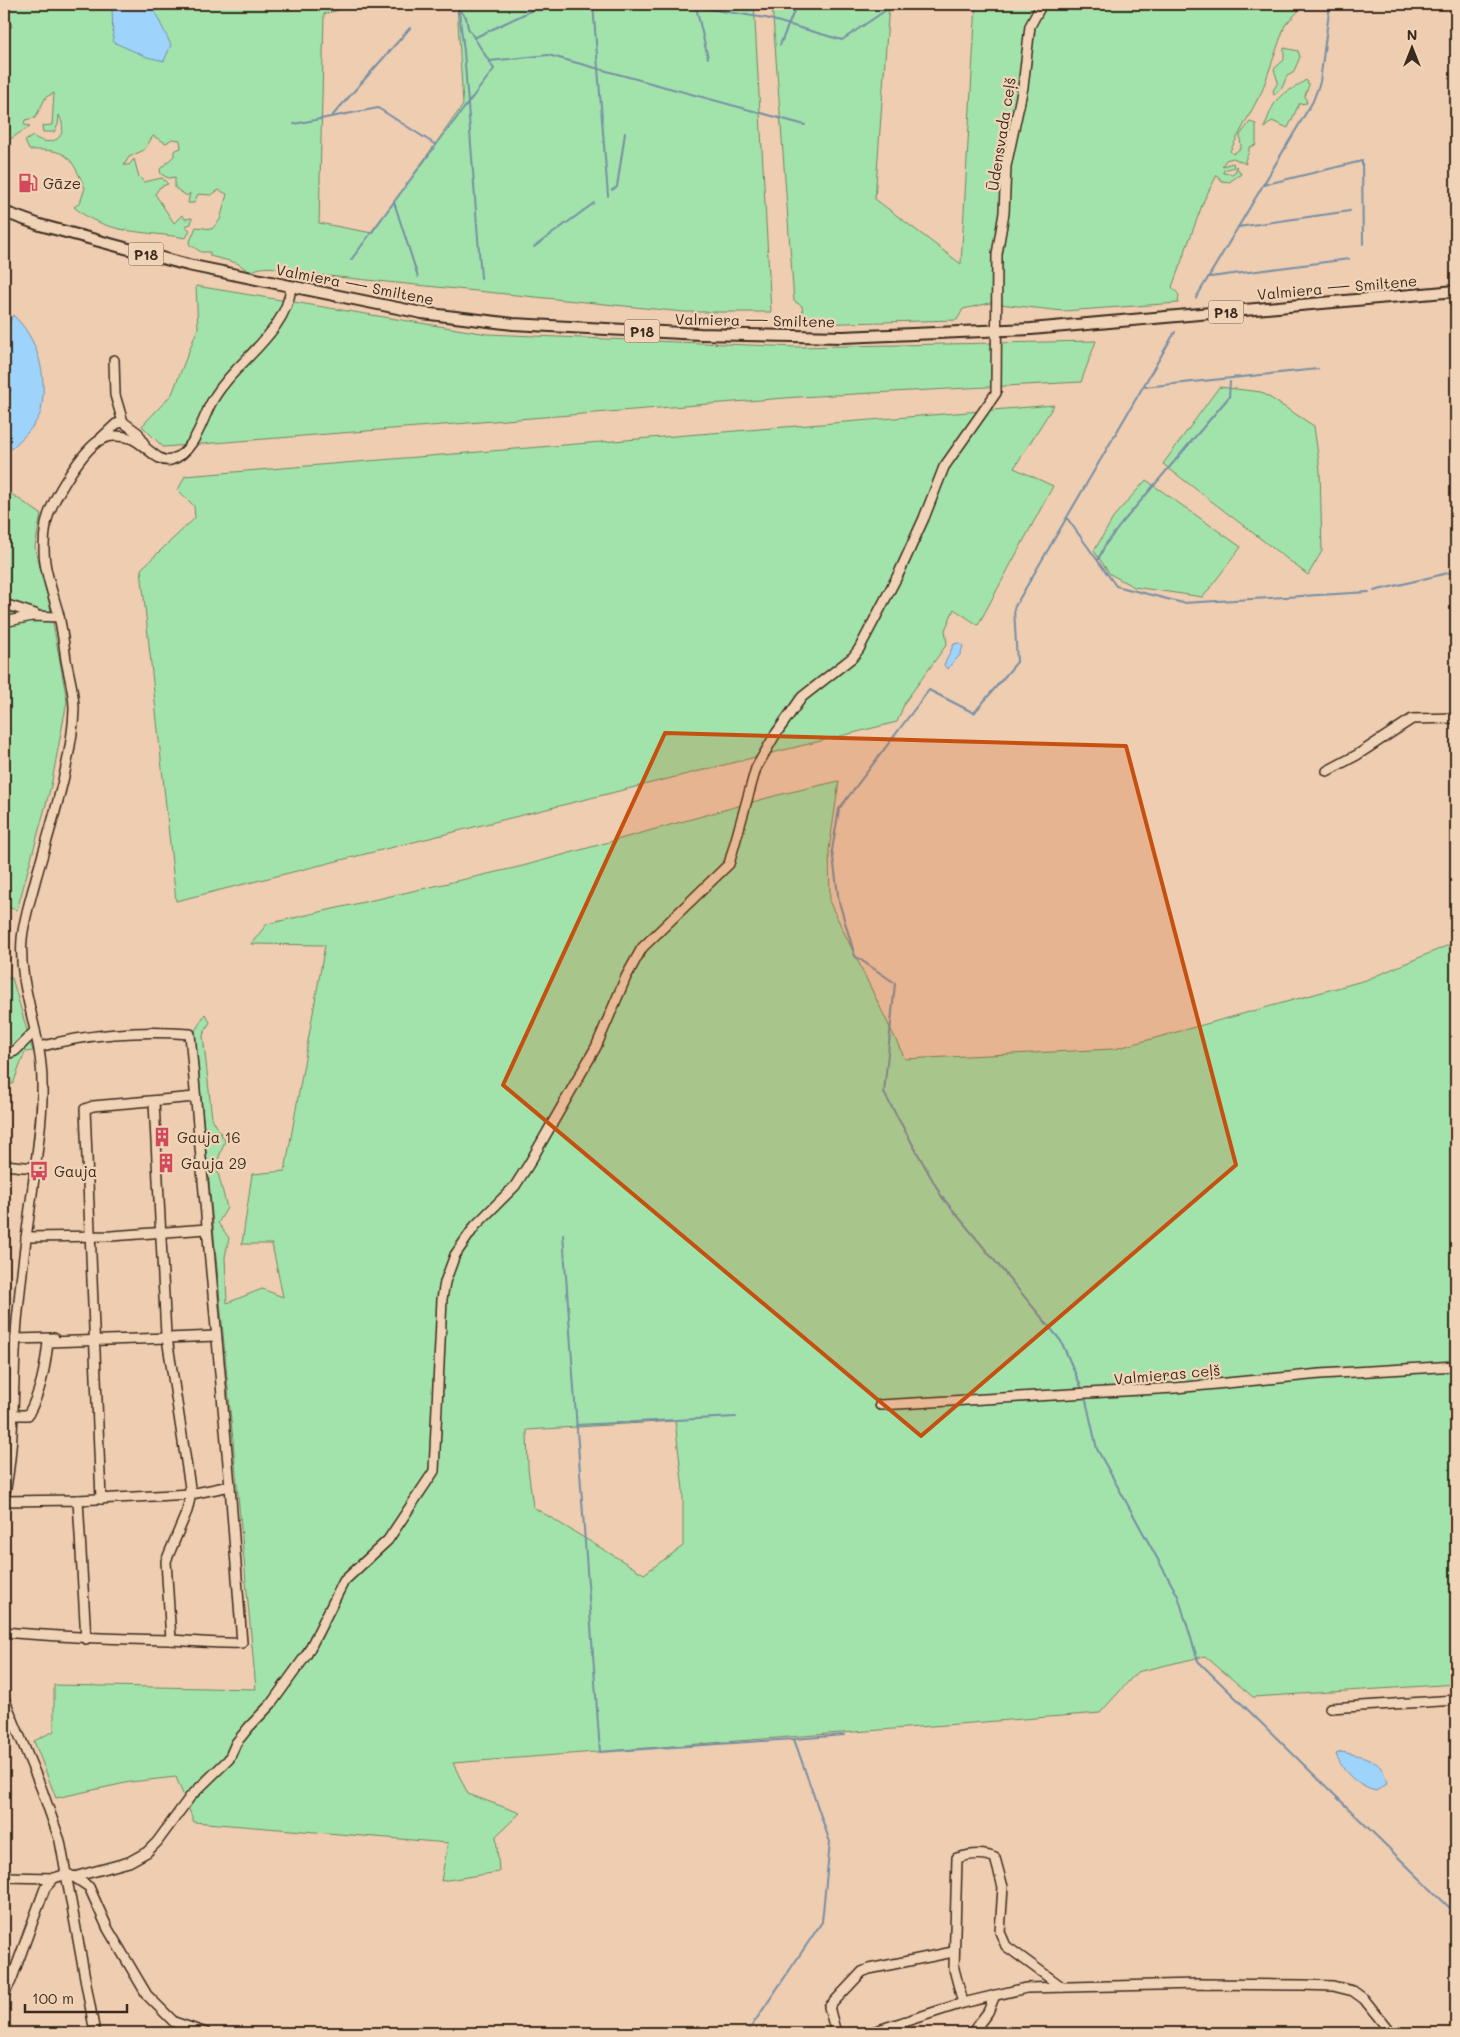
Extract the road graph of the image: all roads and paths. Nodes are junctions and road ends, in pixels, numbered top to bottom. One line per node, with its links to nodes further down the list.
1 (1042, 4): 5 (street, Ūdensvada ceļš)
2 (4, 212): 3 (main road, Valmiera — Smiltene / P18)
3 (291, 287): 5 (main road, Valmiera — Smiltene / P18); 9 (street)
4 (1456, 291): 5 (main road, Valmiera — Smiltene / P18)
5 (996, 331): 46 (street, Ūdensvada ceļš)
6 (114, 360): 7 (street)
7 (123, 422): 8 (street); 9 (street)
8 (97, 442): 9 (street); 12 (street)
9 (144, 444)
10 (4, 604): 11 (street)
11 (43, 616): 12 (street); 13 (street)
12 (59, 617): 16 (street)
13 (4, 622)
14 (1456, 718): 15 (street)
15 (1327, 771)
16 (35, 1031): 17 (street); 18 (street)
17 (40, 1047): 19 (street); 22 (street)
18 (4, 1056)
19 (195, 1097): 20 (street); 23 (street)
20 (154, 1102): 24 (street); 25 (street)
21 (4, 1165): 22 (street)
22 (35, 1168): 26 (street)
23 (207, 1229): 24 (street); 27 (street)
24 (159, 1232): 25 (street); 28 (street)
25 (90, 1236): 26 (street); 29 (street)
26 (26, 1237): 30 (street)
27 (216, 1334): 28 (street); 35 (street)
28 (166, 1336): 29 (street); 36 (street)
29 (94, 1339): 30 (street); 34 (street); 38 (street)
30 (15, 1344): 31 (street); 34 (street)
31 (4, 1348)
32 (1456, 1366): 33 (street, Valmieras ceļš)
33 (880, 1406)
34 (12, 1415): 37 (street)
35 (230, 1486): 36 (street); 42 (street)
36 (191, 1494): 38 (street); 42 (street)
37 (4, 1499): 39 (street)
38 (101, 1499): 39 (street)
39 (78, 1500): 41 (street)
40 (4, 1632): 41 (street)
41 (86, 1639): 42 (street)
42 (172, 1640)
43 (4, 1698): 46 (street)
44 (1456, 1700): 45 (street)
45 (1330, 1708)
46 (70, 1876): 48 (street, Ūdensvada ceļš); 54 (street); 55 (street)
47 (4, 1877): 48 (street, Ūdensvada ceļš)
48 (54, 1878): 51 (street)
49 (953, 1952): 50 (street); 53 (street); 56 (street)
50 (1062, 1987): 52 (street); 59 (street)
51 (4, 1994)
52 (996, 1995): 53 (street); 58 (street)
53 (963, 2003): 57 (street)
54 (95, 2033)
55 (206, 2033)
56 (836, 2033)
57 (869, 2033)
58 (972, 2033)
59 (1391, 2033)

